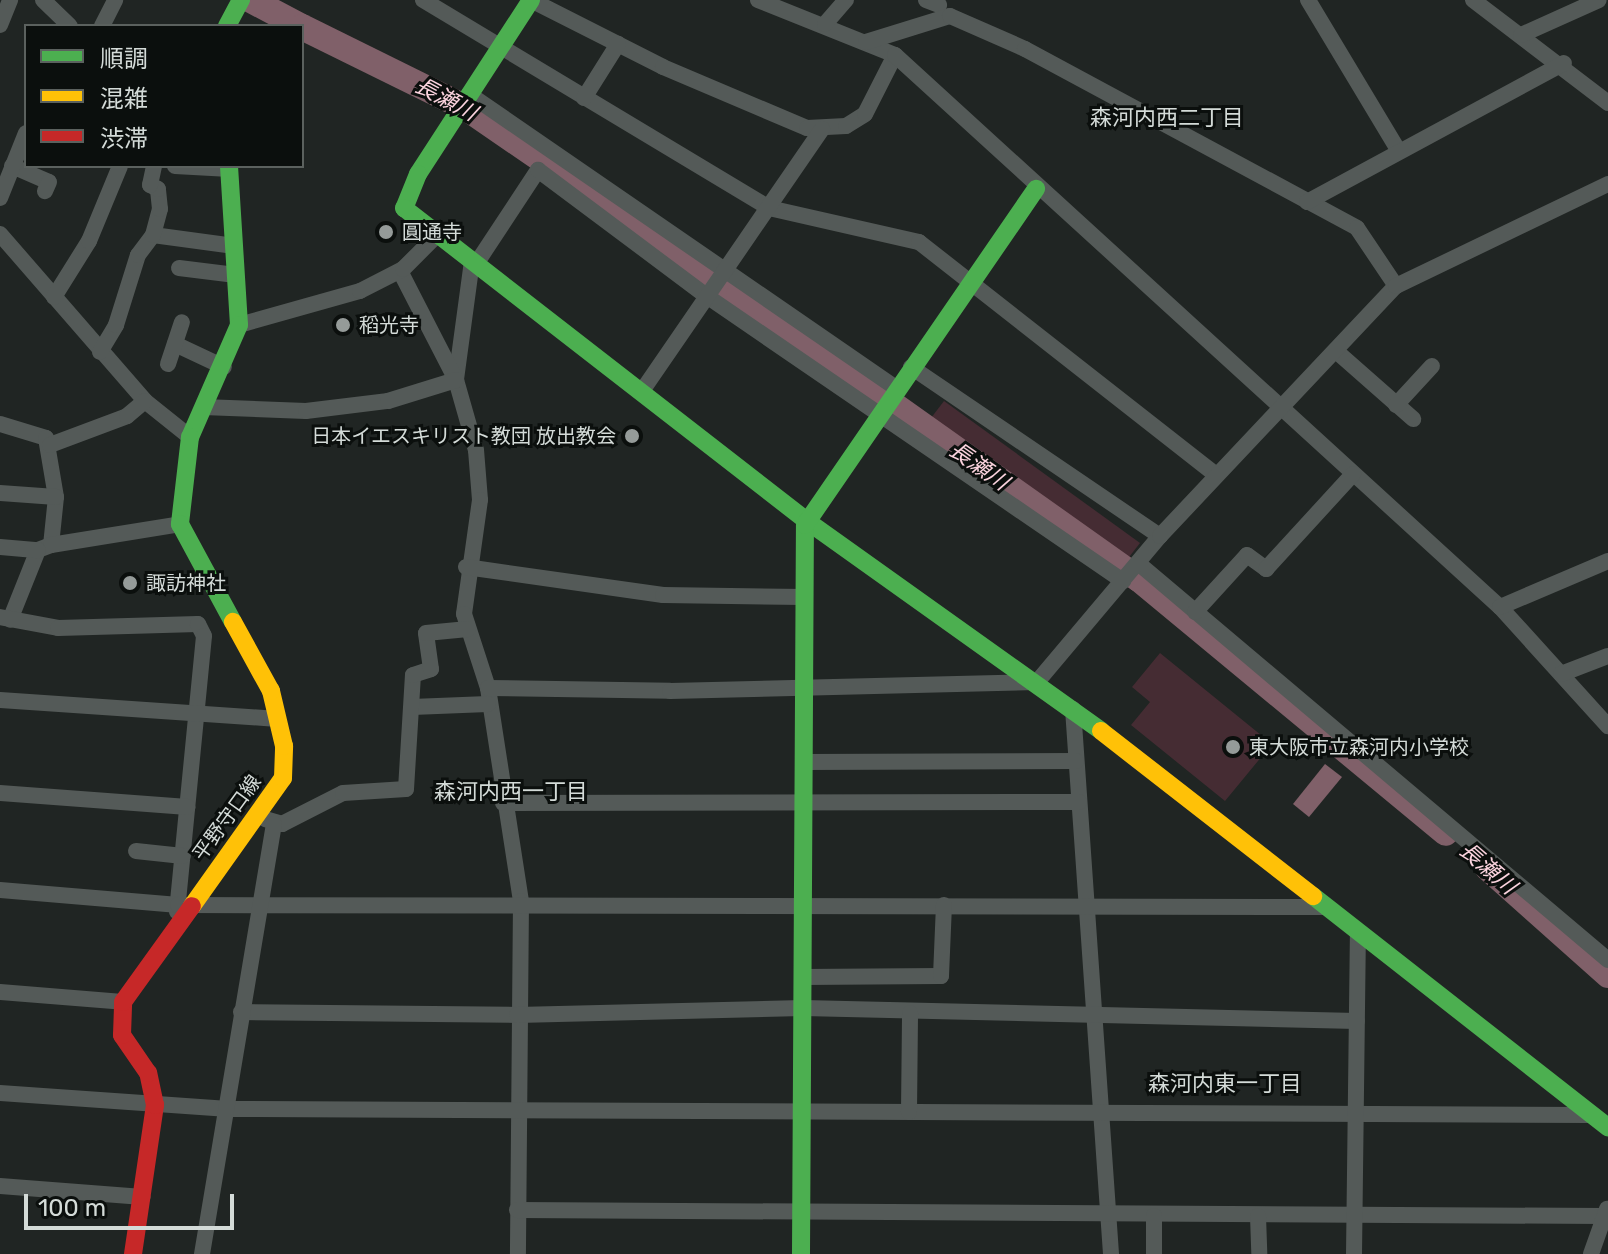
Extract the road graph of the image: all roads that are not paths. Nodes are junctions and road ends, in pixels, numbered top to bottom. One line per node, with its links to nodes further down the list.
1 (10, 0): 17 (street)
2 (43, 0): 13 (street)
3 (115, 0): 14 (street)
4 (423, 0): 21 (street)
5 (531, 0): 20 (street); 21 (street)
6 (758, 0): 16 (street)
7 (846, 0): 16 (street)
8 (1308, 0): 29 (street)
9 (1473, 0): 18 (street)
10 (1599, 0): 18 (street)
11 (239, 1): 15 (street)
12 (936, 6): 19 (street); 38 (street)
13 (68, 24)
14 (103, 24)
15 (228, 24)
16 (825, 24): 19 (street)
17 (0, 25)
18 (1521, 35): 23 (street)
19 (866, 42): 22 (street)
20 (618, 44): 25 (street); 27 (street)
21 (499, 48): 25 (street); 26 (street)
22 (895, 55): 27 (street); 36 (street)
23 (1564, 63): 24 (street); 29 (street)
24 (1605, 96)
25 (584, 98): 39 (street)
26 (464, 101): 41 (street); 46 (street)
27 (822, 129): 39 (street)
28 (24, 138): 30 (street)
29 (1398, 150): 38 (street)
30 (12, 166): 34 (street); 37 (street)
31 (119, 168): 51 (street)
32 (154, 168): 42 (street)
33 (230, 168): 43 (street)
34 (49, 182)
35 (1608, 184): 50 (street)
36 (1036, 189): 49 (street); 68 (street)
37 (0, 198)
38 (1307, 202): 50 (street)
39 (769, 208): 46 (street); 49 (street)
40 (0, 234): 51 (street)
41 (438, 234): 44 (street); 47 (street)
42 (153, 235): 43 (street); 57 (street)
43 (234, 246): 48 (street)
44 (474, 263): 52 (street); 62 (street); 64 (street)
45 (179, 268): 48 (street)
46 (727, 270): 52 (street); 63 (street)
47 (400, 271): 54 (street); 62 (street)
48 (236, 275): 54 (street)
49 (970, 282): 61 (street); 75 (street)
50 (1396, 286): 56 (street)
51 (54, 297): 57 (street)
52 (708, 297): 64 (street); 69 (street)
53 (182, 322): 55 (street)
54 (239, 325): 60 (street)
55 (175, 344): 58 (street); 60 (street)
56 (1336, 351): 66 (street); 68 (street)
57 (100, 352): 65 (street)
58 (168, 364)
59 (1432, 366): 66 (street)
60 (224, 367): 67 (street)
61 (911, 367): 63 (street); 80 (street)
62 (456, 380): 67 (street); 85 (street)
63 (896, 388): 69 (street)
64 (642, 391): 78 (street)
65 (145, 401): 72 (street); 73 (street)
66 (1396, 405): 70 (street)
67 (203, 407): 72 (street)
68 (1281, 409): 74 (street); 75 (street)
69 (881, 410): 78 (street); 86 (street)
70 (1413, 419)
71 (0, 424): 73 (street)
72 (190, 437): 79 (street)
73 (50, 445): 77 (street)
74 (1353, 474): 88 (street); 89 (street)
75 (1216, 475): 80 (street)
76 (0, 493): 77 (street)
77 (56, 497): 82 (street)
78 (807, 521): 87 (street); 94 (street)
79 (180, 524): 82 (street); 101 (street, 平野守口線)
80 (1160, 536): 84 (street)
81 (0, 547): 82 (street)
82 (45, 547): 90 (street)
83 (1608, 561): 88 (street)
84 (1138, 564): 86 (street); 89 (street)
85 (466, 567): 87 (street); 91 (street)
86 (1123, 580): 94 (street)
87 (804, 597): 95 (street)
88 (1500, 607): 93 (street)
89 (1195, 612): 122 (street)
90 (5, 619): 100 (street)
91 (468, 629): 96 (street); 98 (street)
92 (1608, 656): 93 (street)
93 (1561, 674): 102 (street)
94 (1037, 682): 95 (street); 99 (street)
95 (804, 690): 96 (street); 104 (street)
96 (488, 696): 98 (street); 107 (street)
97 (0, 700): 100 (street)
98 (412, 707): 110 (street)
99 (1073, 709): 103 (street); 120 (street)
100 (195, 714): 101 (street); 109 (street)
101 (277, 719): 110 (street, 平野守口線)
102 (1608, 726)
103 (1076, 761): 104 (street); 106 (street)
104 (804, 762): 108 (street)
105 (0, 793): 109 (street)
106 (1079, 802): 108 (street); 119 (street)
107 (503, 803): 108 (street); 114 (street)
108 (804, 804): 117 (street)
109 (187, 807): 112 (street)
110 (266, 820): 115 (street, 平野守口線); 116 (street)
111 (136, 851): 112 (street)
112 (183, 856): 115 (street)
113 (0, 890): 115 (street)
114 (521, 901): 116 (street); 117 (street); 130 (street)
115 (186, 905): 116 (street); 125 (street, 平野守口線)
116 (258, 905): 127 (street)
117 (804, 905): 118 (street); 123 (street)
118 (944, 905): 119 (street); 123 (street)
119 (1083, 906): 120 (street); 129 (street)
120 (1326, 907): 121 (street)
121 (1358, 931): 131 (street); 140 (street)
122 (1608, 960)
123 (803, 977): 126 (street)
124 (0, 992): 125 (street)
125 (123, 1002): 133 (street)
126 (803, 1008): 128 (street); 130 (street); 137 (street)
127 (241, 1012): 130 (street); 134 (street)
128 (910, 1013): 129 (street); 138 (street)
129 (1093, 1014): 131 (street); 136 (street)
130 (517, 1015): 135 (street)
131 (1357, 1021): 139 (street)
132 (0, 1093): 133 (street)
133 (155, 1105): 134 (street); 143 (street)
134 (228, 1109): 135 (street); 152 (street)
135 (520, 1110): 137 (street); 144 (street)
136 (1099, 1111): 138 (street); 139 (street); 150 (street)
137 (801, 1112): 138 (street); 146 (street)
138 (909, 1112)
139 (1356, 1114): 140 (street); 147 (street)
140 (1589, 1115): 141 (street)
141 (1608, 1127)
142 (0, 1186): 143 (street)
143 (143, 1197): 151 (street)
144 (517, 1210): 146 (street); 153 (street)
145 (1606, 1212): 147 (street); 159 (street)
146 (800, 1214): 150 (street); 154 (street)
147 (1355, 1215): 149 (street); 158 (street)
148 (1154, 1216): 149 (street); 150 (street); 156 (street)
149 (1258, 1216): 157 (street)
150 (1109, 1217): 155 (street)
151 (133, 1254)
152 (202, 1254)
153 (518, 1254)
154 (801, 1254)
155 (1111, 1254)
156 (1154, 1254)
157 (1259, 1254)
158 (1354, 1254)
159 (1591, 1254)

